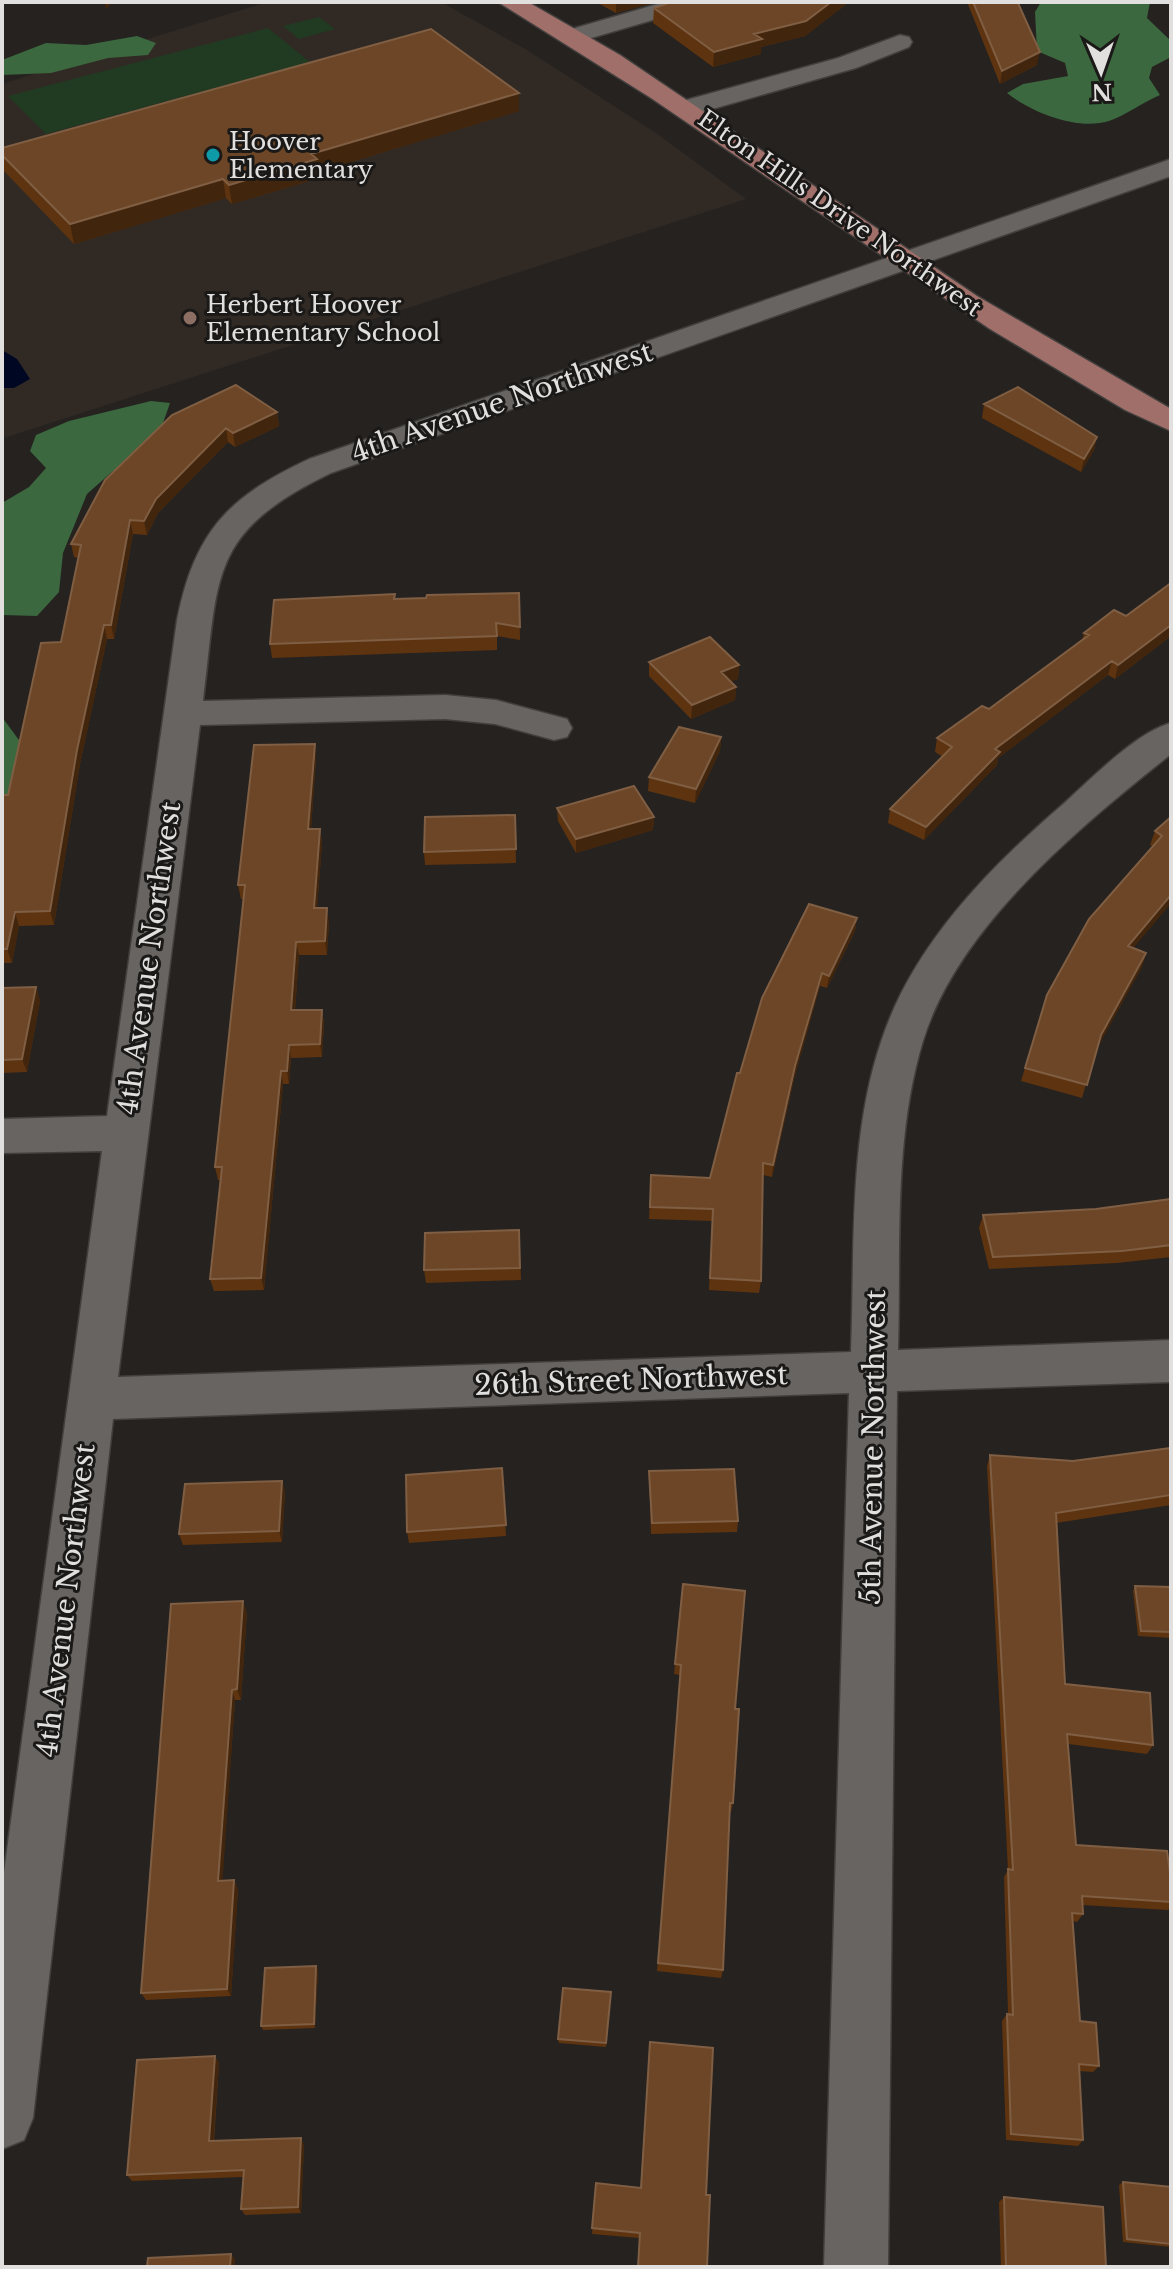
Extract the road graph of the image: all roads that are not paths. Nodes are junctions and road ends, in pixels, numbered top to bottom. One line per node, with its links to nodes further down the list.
1 (510, 2): 3 (main road, Elton Hills Drive Northwest)
2 (654, 6): 3 (street)
3 (574, 36): 5 (main road, Elton Hills Drive Northwest)
4 (900, 42): 5 (street)
5 (688, 108): 7 (main road, Elton Hills Drive Northwest)
6 (1171, 167): 7 (street, 4th Avenue Northwest)
7 (903, 260): 8 (main road, Elton Hills Drive Northwest); 9 (street, 4th Avenue Northwest)
8 (1171, 422)
9 (183, 713): 10 (street); 12 (street, 4th Avenue Northwest)
10 (554, 728)
11 (1171, 735): 15 (street, 5th Avenue Northwest)
12 (125, 1133): 13 (street); 16 (street, 4th Avenue Northwest)
13 (2, 1136)
14 (1171, 1361): 15 (street, 26th Street Northwest)
15 (874, 1371): 16 (street, 26th Street Northwest); 18 (street, 5th Avenue Northwest)
16 (91, 1399): 17 (street, 4th Avenue Northwest)
17 (2, 2118)
18 (856, 2267)

